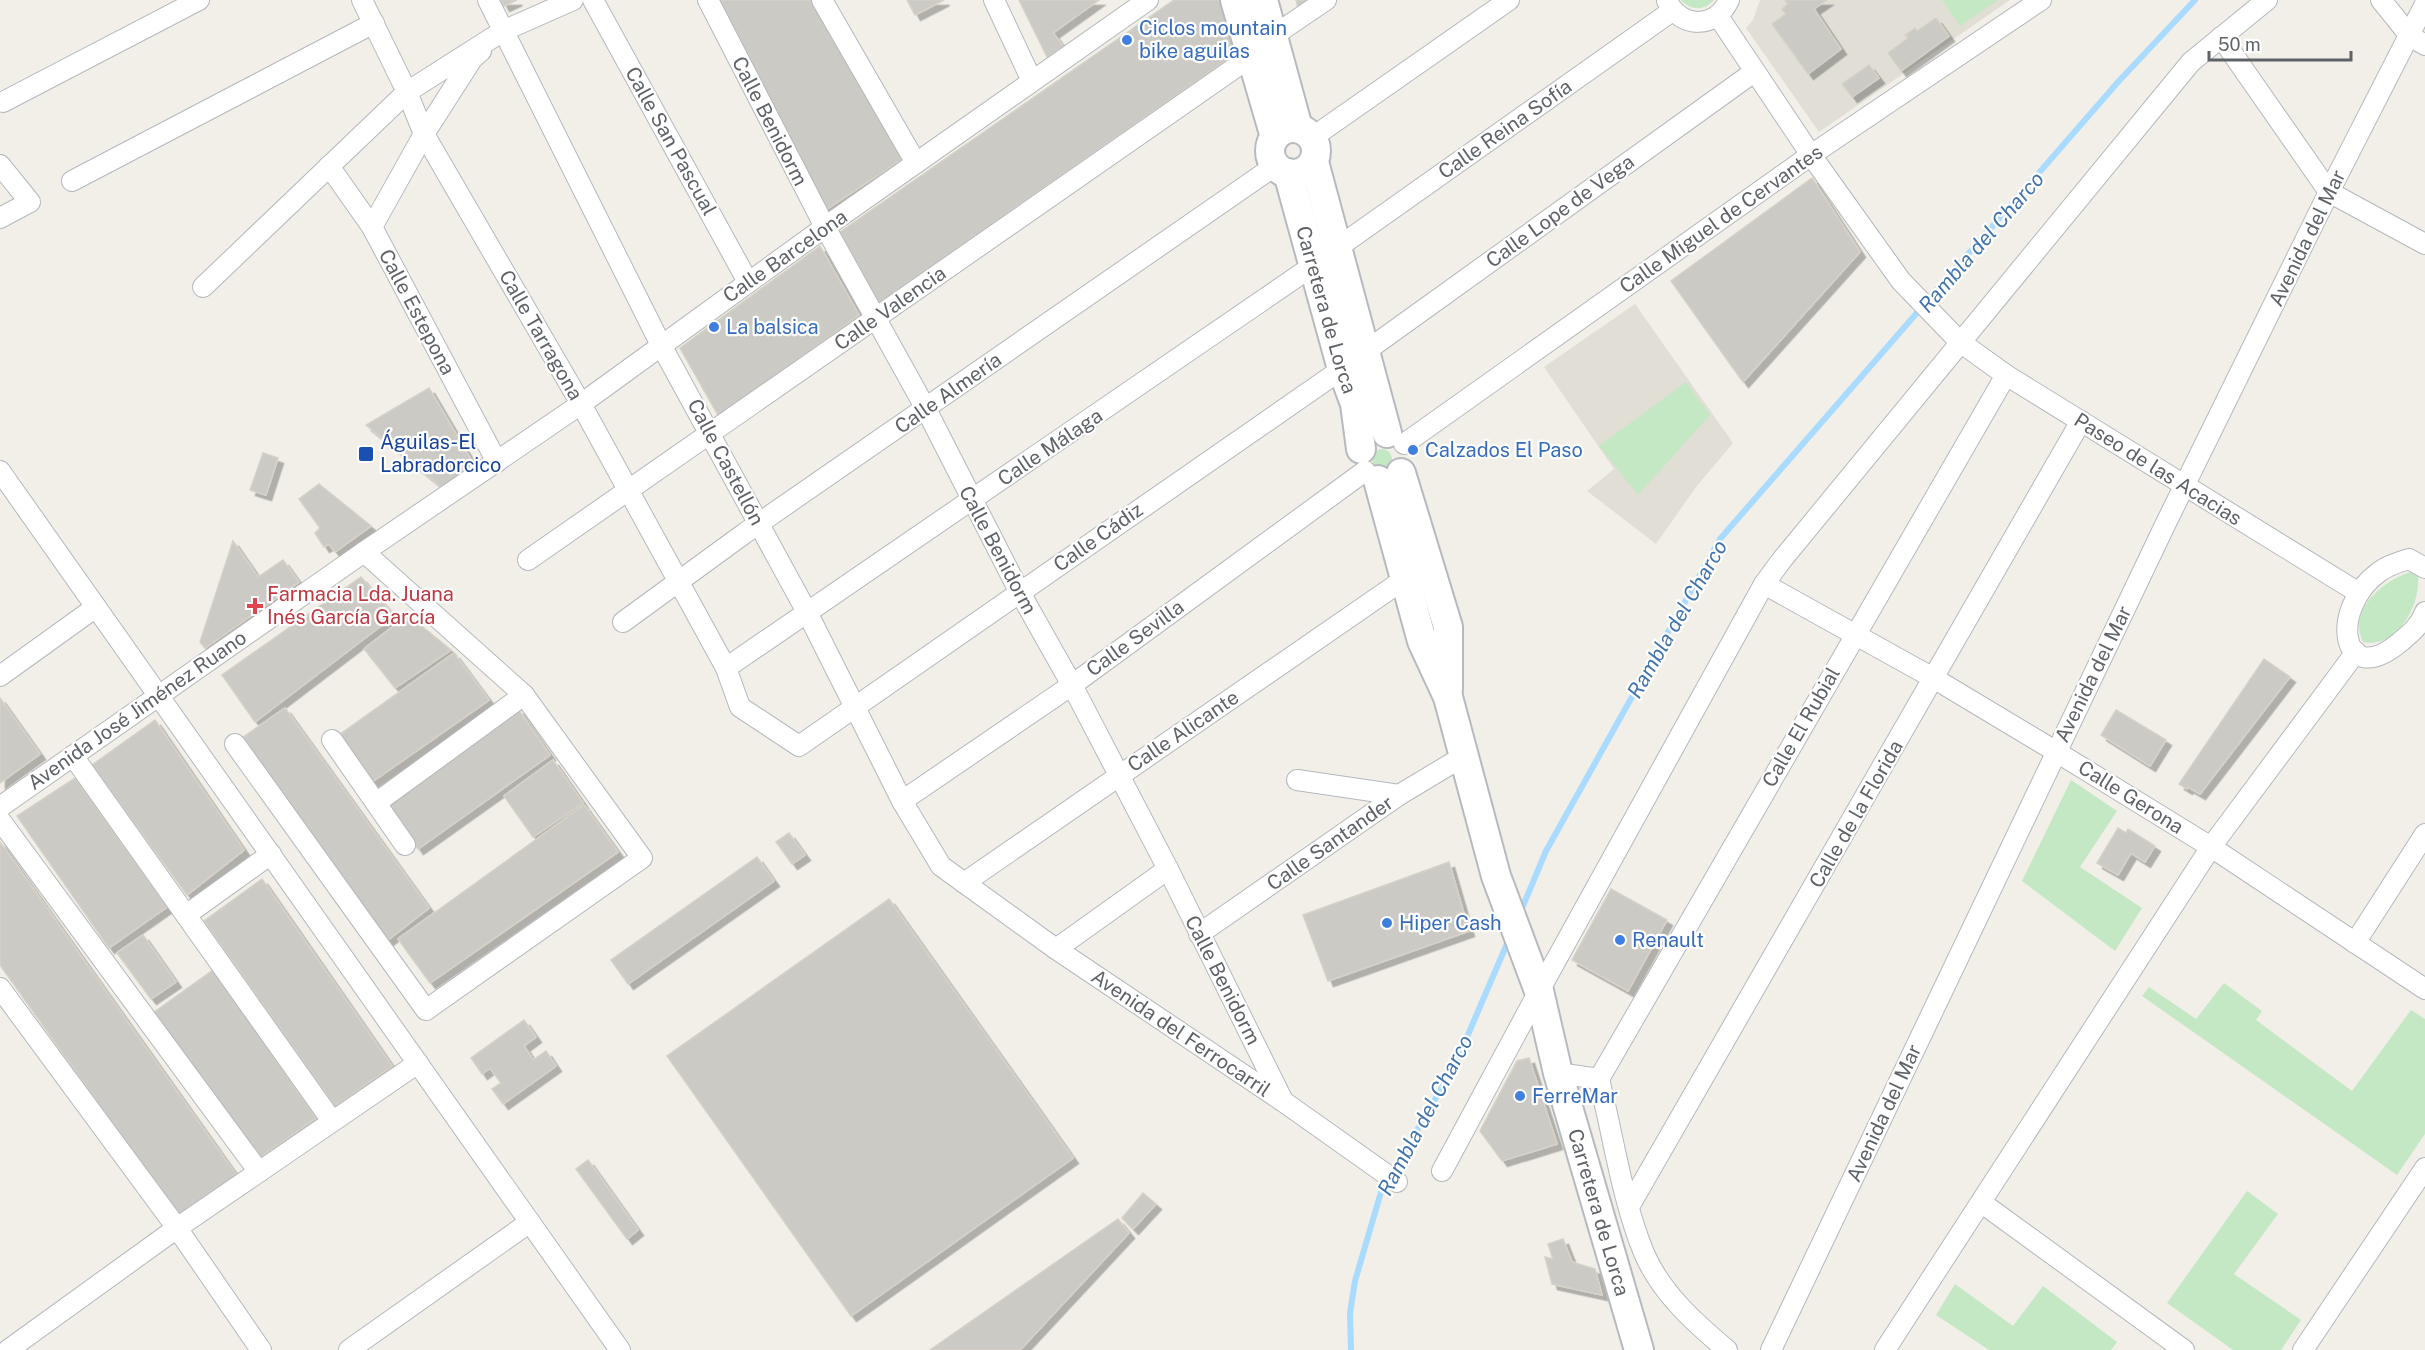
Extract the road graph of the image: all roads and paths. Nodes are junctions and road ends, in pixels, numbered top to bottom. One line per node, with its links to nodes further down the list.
1 (199, 0): 29 (street)
2 (362, 0): 20 (street, Calle Tarragona)
3 (488, 0): 21 (street, Calle Castellón)
4 (573, 0): 21 (street)
5 (593, 0): 45 (street, Calle San Pascual)
6 (708, 0): 41 (street, Calle Benidorm)
7 (822, 0): 33 (street)
8 (994, 0): 27 (street)
9 (1148, 0): 27 (street, Calle Barcelona)
10 (1235, 0): 25 (main road, Carretera de Lorca)
11 (1263, 0): 22 (main road, Carretera de Lorca)
12 (1326, 0): 22 (street)
13 (1509, 0): 31 (street)
14 (2041, 0): 32 (street, Calle Miguel de Cervantes)
15 (2267, 0): 23 (street)
16 (2381, 0): 24 (street)
17 (2425, 4): 24 (street, Avenida del Mar)
18 (1669, 5): 19 (street); 43 (street, Calle Reina Sofía)
19 (1723, 8): 26 (street, Paseo de las Acacias)
20 (374, 23): 28 (street, Calle Tarragona); 37 (street)
21 (503, 31): 28 (street); 30 (street); 49 (street, Calle Castellón)
22 (1273, 36): 31 (main road, Carretera de Lorca)
23 (2221, 37): 38 (street); 48 (street)
24 (2417, 40): 38 (street, Avenida del Mar)
25 (1252, 56): 31 (main road, Carretera de Lorca); 47 (street, Calle Valencia)
26 (1754, 72): 32 (street, Paseo de las Acacias); 50 (street, Calle Lope de Vega)
27 (1032, 81): 33 (street, Calle Barcelona)
28 (407, 92): 30 (street, Calle Tarragona); 35 (street)
29 (3, 102)
30 (424, 134): 40 (street); 53 (street, Calle Tarragona)
31 (1300, 141): 36 (main road); 36 (main road, Carretera de Lorca); 43 (main road, Carretera de Lorca)
32 (1811, 155): 48 (street, Paseo de las Acacias); 57 (street, Calle Miguel de Cervantes)
33 (916, 164): 41 (street, Calle Barcelona)
34 (0, 165): 39 (street)
35 (329, 166): 40 (street, Calle Estepona); 46 (street)
36 (1282, 169): 44 (main road, Carretera de Lorca); 54 (street, Calle Almería)
37 (72, 181)
38 (2329, 192): 42 (street); 61 (street, Avenida del Mar)
39 (0, 218)
40 (372, 227): 58 (street, Calle Estepona)
41 (825, 227): 45 (street, Calle Barcelona); 47 (street, Calle Benidorm)
42 (2425, 244)
43 (1337, 248): 50 (main road, Carretera de Lorca)
44 (1314, 265): 51 (main road, Carretera de Lorca); 63 (street, Calle Málaga)
45 (748, 282): 49 (street, Calle Barcelona)
46 (203, 287)
47 (875, 319): 54 (street, Calle Benidorm); 56 (street, Calle Valencia)
48 (1956, 338): 52 (street, Paseo de las Acacias); 71 (street)
49 (662, 345): 53 (street, Calle Barcelona); 56 (street, Calle Castellón)
50 (1366, 351): 57 (main road, Carretera de Lorca)
51 (1342, 369): 59 (main road, Carretera de Lorca); 72 (street, Calle Cádiz)
52 (2006, 375): 55 (street, Paseo de las Acacias); 78 (street, Calle El Rubial)
53 (581, 404): 58 (street, Calle Barcelona); 62 (street, Calle Tarragona)
54 (926, 409): 63 (street, Calle Benidorm); 65 (street, Calle Almería)
55 (2081, 421): 61 (street, Paseo de las Acacias); 82 (street, Calle de la Florida)
56 (712, 434): 62 (street, Calle Valencia); 65 (street, Calle Castellón)
57 (1395, 438): 59 (main road); 59 (main road, Carretera de Lorca)
58 (497, 462): 64 (street, Calle Barcelona)
59 (1376, 468): 69 (main road, Carretera de Lorca); 83 (street, Calle Sevilla); 86 (main road, Carretera de Lorca)
60 (0, 471): 74 (street)
61 (2185, 486): 73 (street, Paseo de las Acacias); 90 (street, Avenida del Mar)
62 (628, 493): 67 (street, Calle Valencia); 70 (street, Calle Tarragona)
63 (972, 501): 72 (street, Calle Benidorm); 75 (street, Calle Málaga)
64 (422, 512): 66 (street, Avenida José Jiménez Ruano)
65 (759, 524): 70 (street, Calle Almería); 75 (street, Calle Castellón)
66 (364, 552): 84 (street, Avenida José Jiménez Ruano); 85 (street)
67 (528, 560)
68 (2424, 564): 73 (street)
69 (1403, 580): 86 (main road, Carretera de Lorca); 93 (street, Calle Alicante)
70 (677, 582): 76 (street, Calle Almería); 80 (street, Calle Tarragona)
71 (1764, 584): 78 (street, Calle Gerona); 110 (street)
72 (1019, 591): 83 (street, Calle Benidorm); 87 (street, Calle Cádiz)
73 (2360, 593): 79 (street)
74 (96, 607): 81 (street); 84 (street)
75 (808, 614): 80 (street, Calle Málaga); 87 (street, Calle Castellón)
76 (622, 622)
77 (2423, 622): 79 (street)
78 (1854, 635): 82 (street, Calle Gerona); 115 (street, Calle El Rubial)
79 (2356, 652): 102 (street)
80 (726, 669): 87 (street, Calle Tarragona)
81 (0, 676)
82 (1935, 679): 90 (street, Calle Gerona); 123 (street, Calle de la Florida)
83 (1072, 685): 93 (street, Calle Benidorm); 96 (street, Calle Sevilla)
84 (159, 694): 91 (street, Avenida José Jiménez Ruano); 103 (street)
85 (524, 695): 89 (street); 97 (street)
86 (1448, 697): 92 (main road, Carretera de Lorca)
87 (854, 706): 96 (street, Calle Castellón)
88 (332, 740): 97 (street)
89 (235, 744)
90 (2055, 751): 102 (street, Calle Gerona); 132 (street, Avenida del Mar)
91 (73, 756): 98 (street, Avenida José Jiménez Ruano); 106 (street)
92 (1464, 756): 95 (street, Calle Santander); 110 (main road, Carretera de Lorca)
93 (1118, 775): 104 (street, Calle Benidorm); 105 (street, Calle Alicante)
94 (1297, 780): 95 (street)
95 (1399, 795): 107 (street, Calle Santander)
96 (902, 801): 105 (street, Calle Castellón)
97 (376, 803): 101 (street)
98 (0, 807)
99 (0, 820): 120 (street)
100 (2425, 834): 108 (street)
101 (405, 845)
102 (2211, 847): 108 (street, Calle Gerona); 122 (street)
103 (271, 854): 106 (street); 113 (street)
104 (1168, 869): 107 (street, Calle Benidorm); 109 (street)
105 (964, 883): 109 (street, Avenida del Ferrocarril)
106 (186, 915): 117 (street)
107 (1199, 934): 116 (street, Calle Benidorm)
108 (2355, 943): 112 (street, Calle Gerona)
109 (1056, 949): 116 (street, Avenida del Ferrocarril)
110 (1536, 984): 114 (main road, Carretera de Lorca); 119 (street)
111 (0, 988): 125 (street)
112 (2425, 989)
113 (418, 1063): 117 (street); 124 (street)
114 (1558, 1073): 115 (street); 130 (main road, Carretera de Lorca)
115 (1599, 1079): 123 (street)
116 (1284, 1102): 121 (street, Avenida del Ferrocarril)
117 (332, 1121): 120 (street)
118 (2425, 1168): 135 (street)
119 (1443, 1171)
120 (259, 1172): 125 (street)
121 (1397, 1182)
122 (1982, 1203): 133 (street); 134 (street)
123 (1630, 1205): 131 (street)
124 (530, 1222): 128 (street); 129 (street)
125 (177, 1228): 126 (street); 127 (street)
126 (9, 1350)
127 (261, 1350)
128 (349, 1350)
129 (620, 1350)
130 (1639, 1350)
131 (1727, 1350)
132 (1771, 1350)
133 (1886, 1350)
134 (2184, 1350)
135 (2303, 1350)

